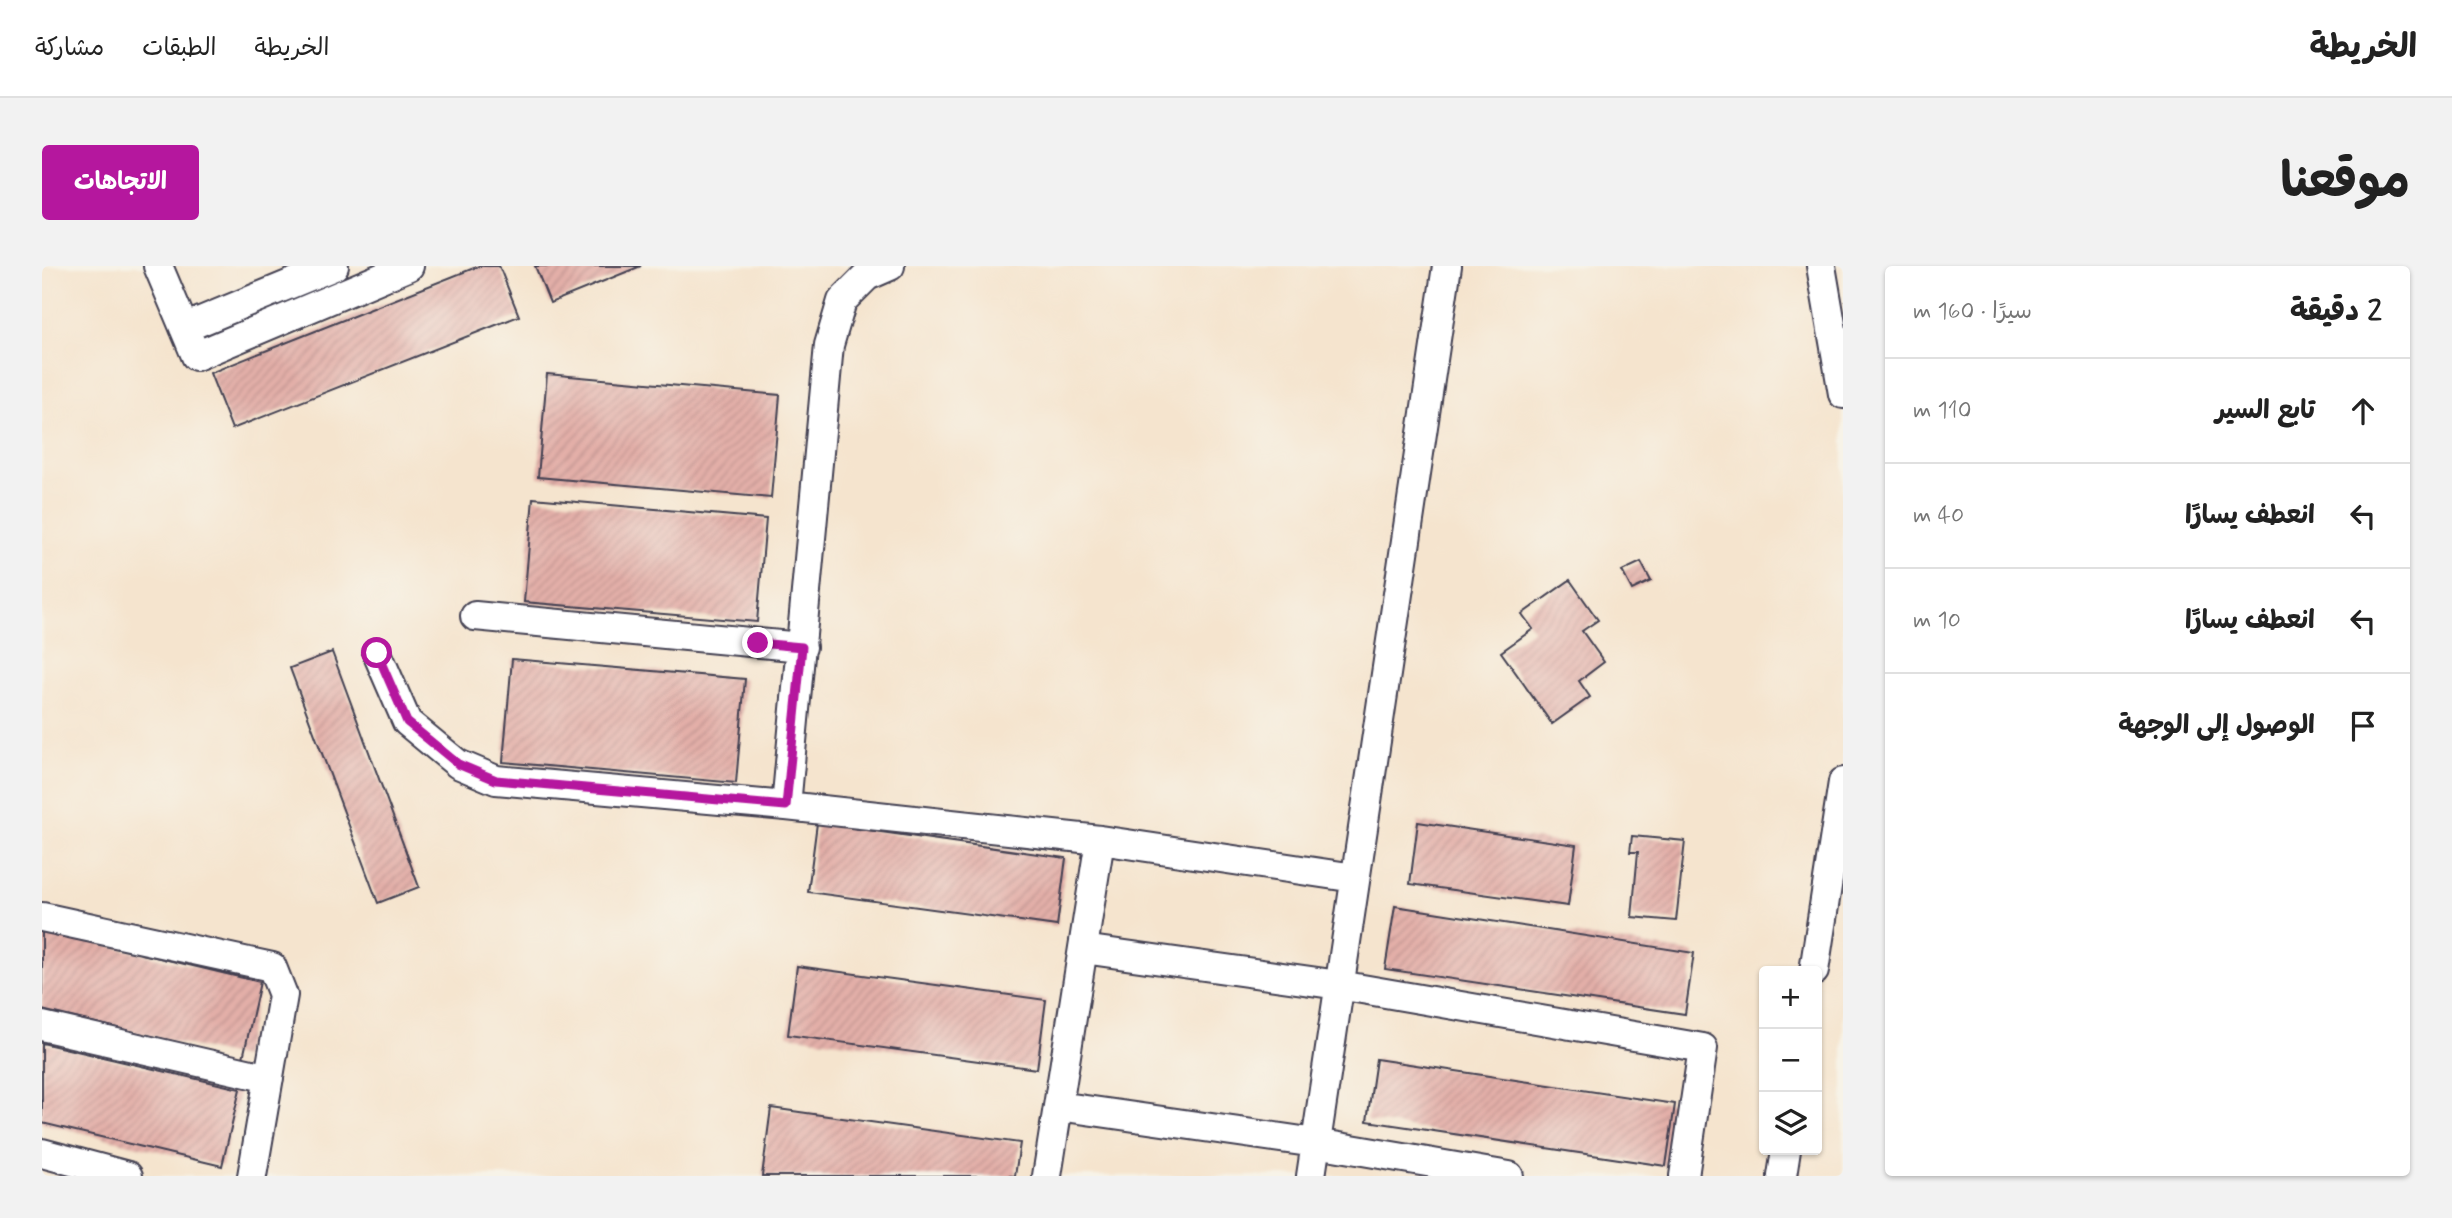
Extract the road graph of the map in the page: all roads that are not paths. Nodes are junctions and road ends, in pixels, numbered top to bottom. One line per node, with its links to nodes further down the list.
1 (158, 266): 7 (lane)
2 (334, 266): 7 (lane)
3 (409, 266): 7 (lane)
4 (890, 266): 10 (lane)
5 (1447, 266): 15 (lane)
6 (1821, 266): 8 (lane)
7 (184, 328)
8 (1843, 394)
9 (475, 616): 10 (lane)
10 (802, 647): 13 (lane)
11 (377, 653): 13 (lane)
12 (1843, 782): 18 (lane)
13 (786, 806): 14 (lane)
14 (1100, 840): 15 (lane); 17 (lane)
15 (1355, 878): 19 (lane)
16 (42, 917): 21 (lane)
17 (1083, 948): 19 (lane); 22 (lane)
18 (1815, 966)
19 (1339, 985): 23 (lane); 31 (lane)
20 (42, 1026): 21 (lane)
21 (269, 1078): 27 (lane)
22 (1058, 1106): 23 (lane); 28 (lane)
23 (1316, 1143): 29 (lane); 30 (lane)
24 (42, 1153): 26 (lane)
25 (1785, 1155): 32 (lane)
26 (128, 1176)
27 (252, 1176)
28 (1047, 1176)
29 (1311, 1176)
30 (1509, 1176)
31 (1684, 1176)
32 (1782, 1176)

